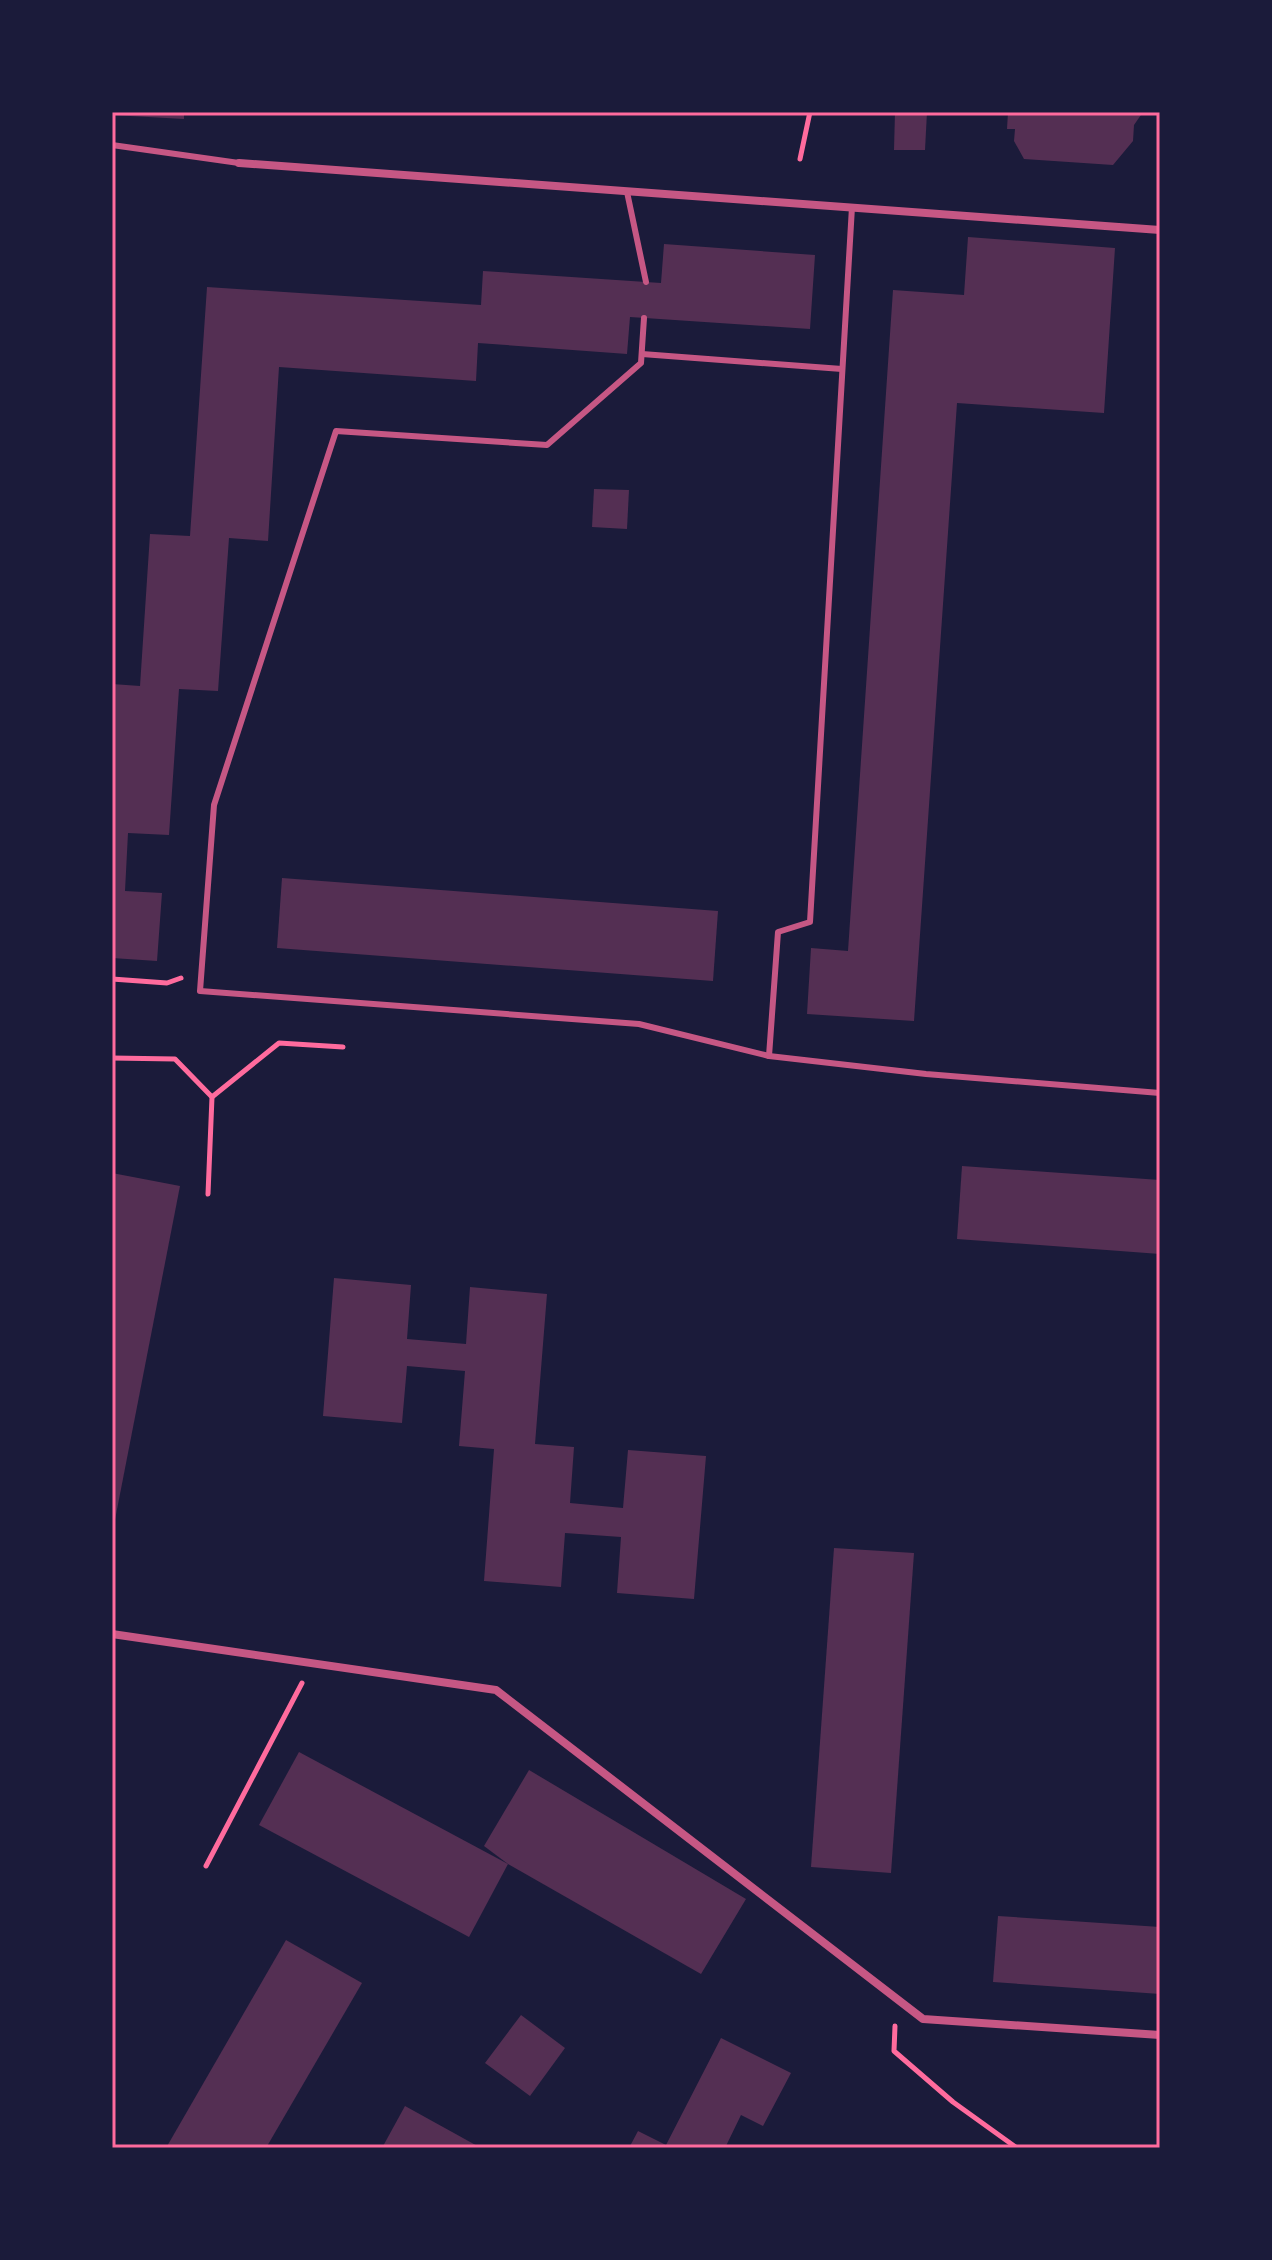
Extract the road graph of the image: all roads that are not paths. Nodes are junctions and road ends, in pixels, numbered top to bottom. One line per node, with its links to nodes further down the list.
1 (112, 145): 2 (lane)
2 (239, 163): 3 (street)
3 (627, 192): 4 (street); 6 (lane)
4 (852, 207): 5 (street); 9 (lane)
5 (1160, 230)
6 (646, 282)
7 (644, 318): 8 (lane)
8 (642, 354): 9 (lane); 10 (lane)
9 (842, 369): 10 (lane)
10 (769, 1056): 11 (lane)
11 (1160, 1093)
12 (112, 1634): 13 (street)
13 (1160, 2035)

